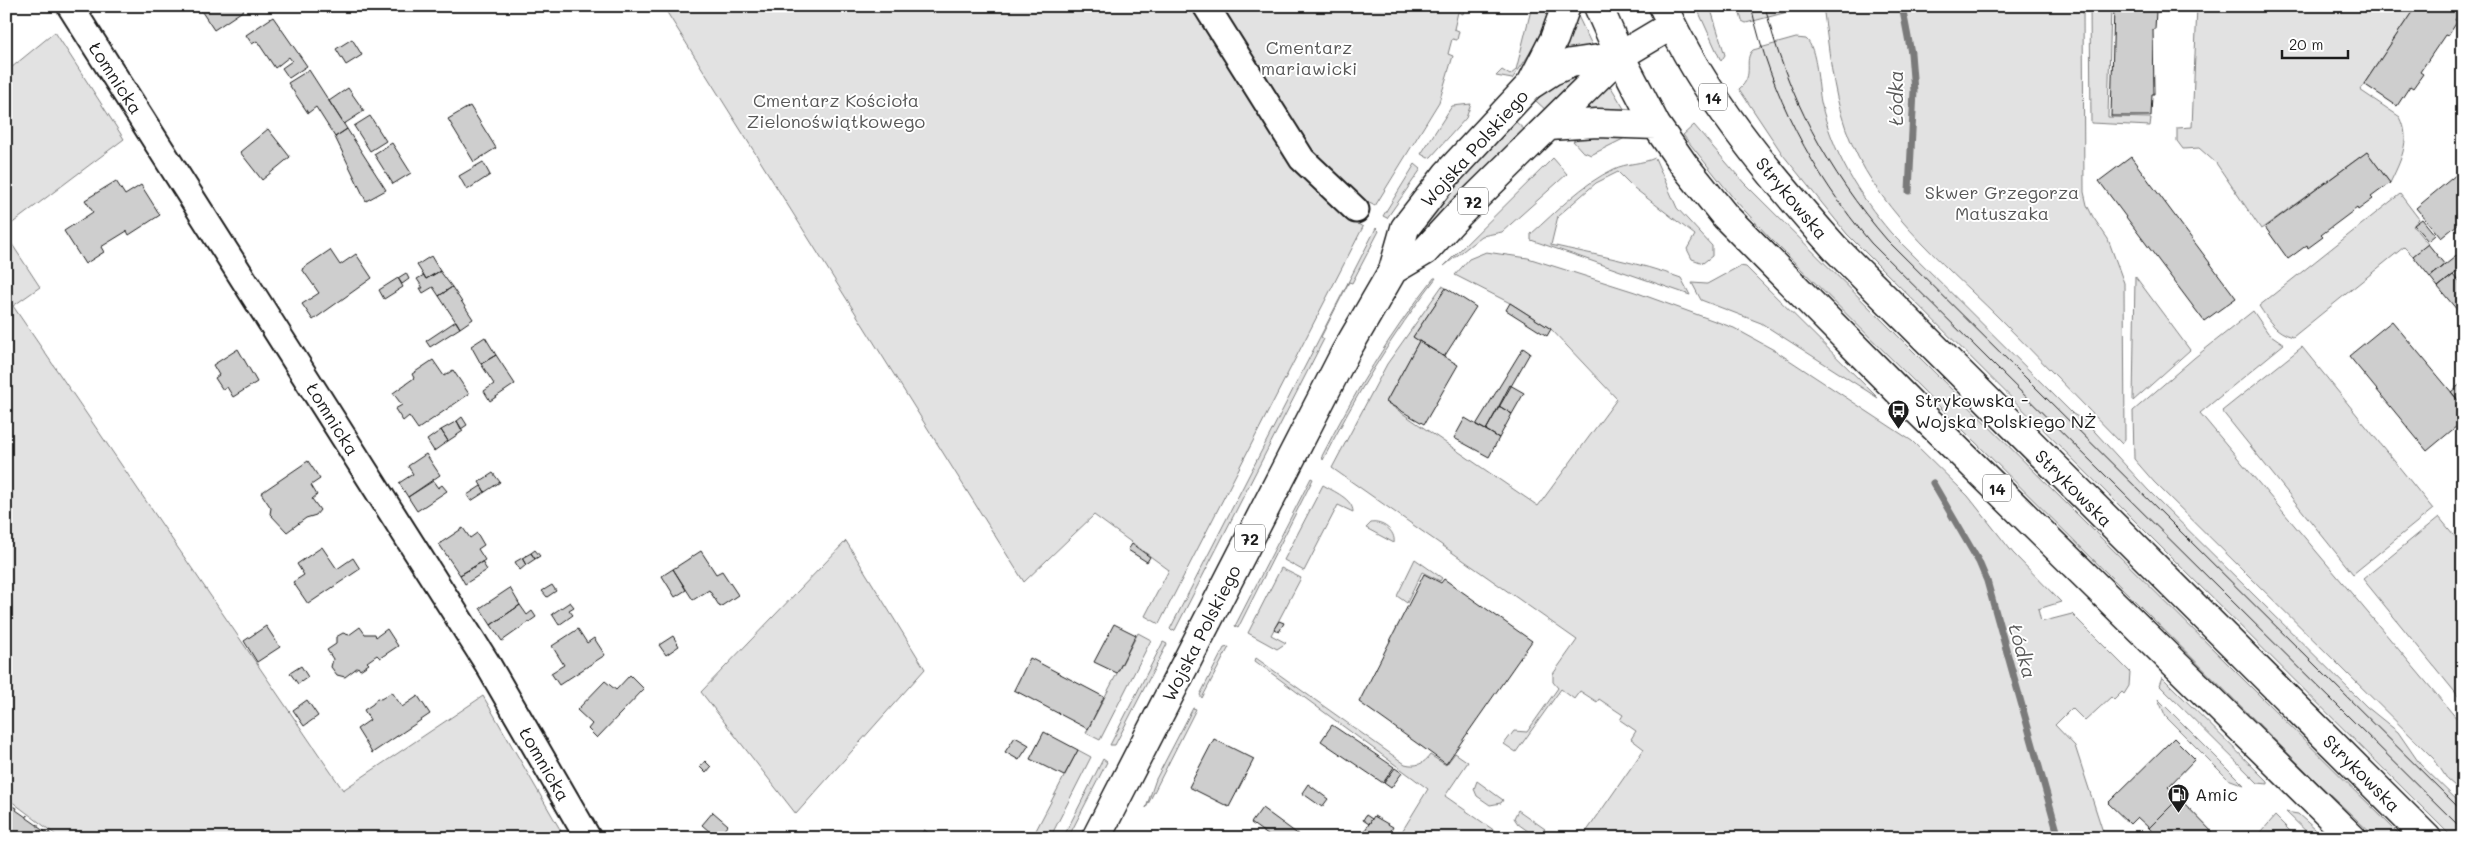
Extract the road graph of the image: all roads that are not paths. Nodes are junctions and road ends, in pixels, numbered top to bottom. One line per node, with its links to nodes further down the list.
1 (70, 6): 12 (street, Łomnicka)
2 (1206, 6): 10 (street)
3 (1566, 6): 7 (main road, 72)
4 (1598, 6): 6 (main road, 14)
5 (1667, 16): 6 (main road, Wojska Polskiego); 15 (main road, Strykowska / 14)
6 (1620, 56): 7 (main road, Wojska Polskiego / 72); 8 (main road, 14); 9 (main road, Wojska Polskiego)
7 (1529, 86): 11 (main road, Wojska Polskiego / 72)
8 (1656, 125): 9 (main road); 14 (main road, 14)
9 (1549, 126): 11 (main road, Wojska Polskiego / 72)
10 (1356, 210)
11 (1393, 270): 13 (main road, Wojska Polskiego / 72)
12 (588, 838)
13 (1096, 838)
14 (2352, 838)
15 (2427, 838)

